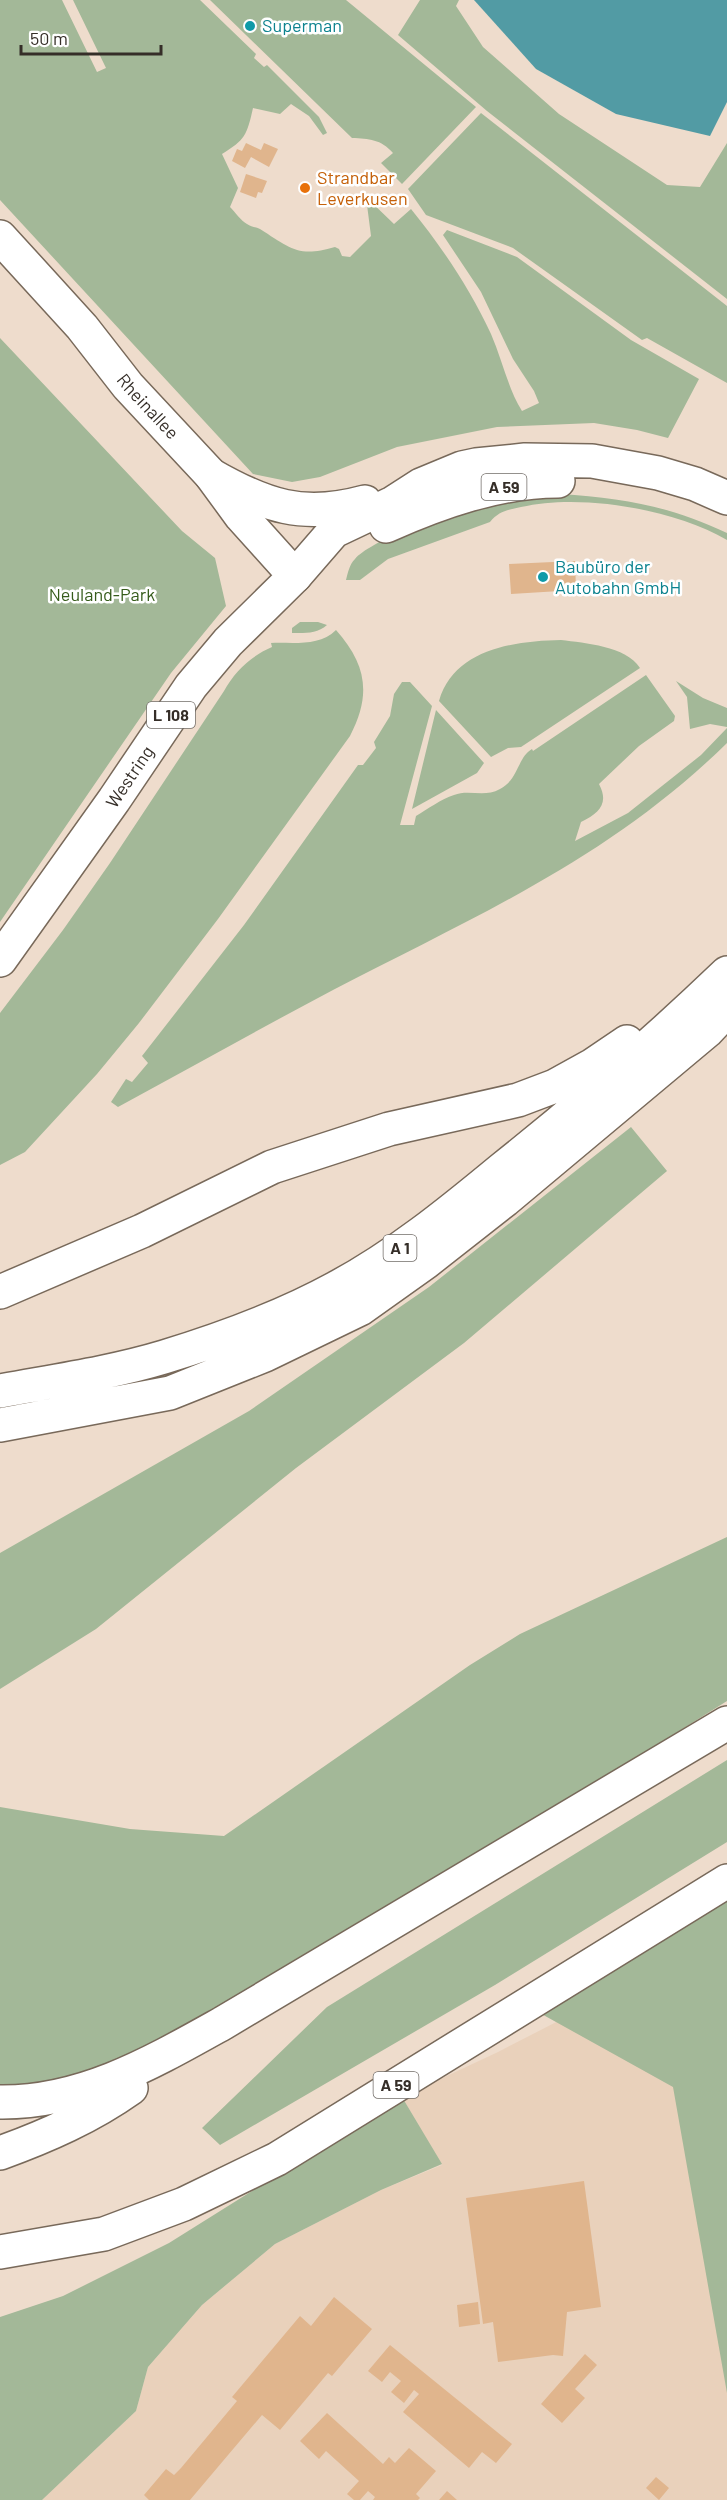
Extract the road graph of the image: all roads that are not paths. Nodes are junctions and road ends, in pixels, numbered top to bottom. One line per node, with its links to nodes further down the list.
1 (0, 237): 2 (main road, Rheinallee)
2 (211, 475): 3 (main road); 6 (main road, Rheinallee)
3 (421, 485): 4 (main road, A 59); 6 (main road)
4 (727, 498)
5 (727, 516): 6 (main road, A 59)
6 (295, 576): 7 (main road, Westring / L 108)
7 (0, 960)
8 (727, 972): 10 (main road); 11 (main road, A 1)
9 (727, 1010): 12 (main road, A 1)
10 (0, 1292)
11 (0, 1391)
12 (0, 1425)
13 (727, 1723): 15 (main road)
14 (727, 1881): 18 (main road, A 59)
15 (223, 2023): 16 (main road); 17 (main road)
16 (0, 2102)
17 (0, 2153)
18 (0, 2252)

